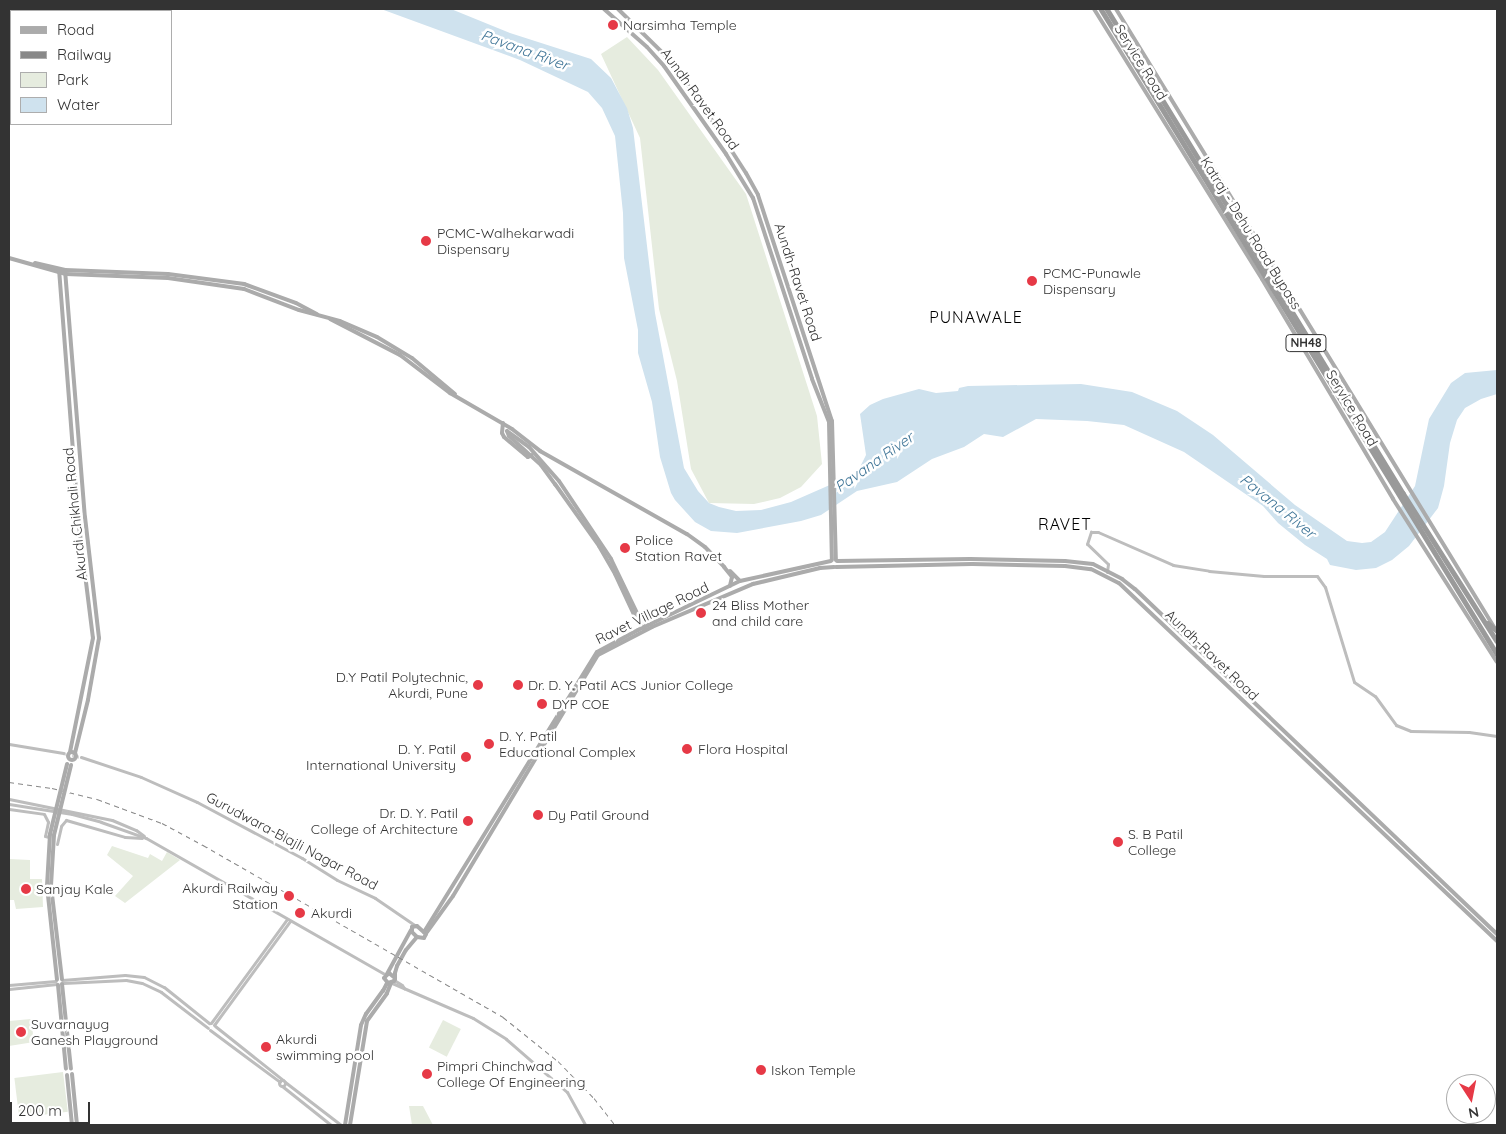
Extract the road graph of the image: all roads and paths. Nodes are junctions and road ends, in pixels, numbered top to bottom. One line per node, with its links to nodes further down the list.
1 (604, 9): 9 (main road, Aundh Ravet Road)
2 (618, 9): 8 (main road, Aundh Ravet Road)
3 (1094, 9): 30 (main road, Service Road)
4 (1100, 9): 7 (highway, Katraj - Dehu Road Bypass / NH48)
5 (1107, 9): 7 (highway, Katraj - Dehu Road Bypass / NH48)
6 (1116, 9): 13 (main road, Service Road)
7 (1165, 108): 14 (highway, Katraj - Dehu Road Bypass / NH48); 30 (highway, Katraj - Dehu Road Bypass / NH48)
8 (753, 185): 15 (main road, Aundh-Ravet Road)
9 (748, 188): 15 (main road, Aundh-Ravet Road)
10 (9, 257): 11 (main road)
11 (59, 271): 12 (main road); 36 (main road, Akurdi Chikhali Road)
12 (66, 272): 16 (main road); 36 (main road, Akurdi Chikhali Road)
13 (1278, 275): 14 (highway); 29 (main road, Service Road)
14 (1273, 279): 27 (highway, Katraj - Dehu Road Bypass / NH48)
15 (829, 416): 18 (main road)
16 (504, 427): 17 (main road); 17 (main road); 28 (main road, bridge)
17 (540, 451): 19 (main road)
18 (834, 561): 20 (main road); 21 (main road, Aundh-Ravet Road); 23 (main road, Ravet Village Road)
19 (724, 567): 23 (main road); 24 (main road)
20 (835, 567): 22 (main road, Aundh-Ravet Road); 25 (main road, Ravet Village Road)
21 (1107, 571): 22 (main road); 34 (main road); 53 (main road, Aundh-Ravet Road)
22 (1106, 576): 55 (main road, Aundh-Ravet Road)
23 (741, 581): 24 (main road, Ravet Village Road); 25 (main road)
24 (728, 587): 26 (main road); 28 (main road, Ravet Village Road)
25 (745, 587): 26 (main road, Ravet Village Road)
26 (730, 593): 28 (main road, Ravet Village Road)
27 (1482, 616): 29 (highway); 31 (highway, NH48)
28 (647, 627): 52 (main road, Ravet Village Road)
29 (1497, 631)
30 (1483, 635): 32 (highway, NH48); 33 (main road, Service Road)
31 (1497, 641)
32 (1497, 654)
33 (1497, 662)
34 (1497, 736)
35 (9, 744): 37 (main road)
36 (73, 752): 38 (main road); 40 (main road)
37 (63, 753)
38 (68, 757): 40 (main road); 41 (main road)
39 (81, 757): 49 (main road, Gurudwara-Biajli Nagar Road)
40 (73, 760): 41 (main road)
41 (69, 765): 45 (main road, bridge)
42 (9, 799): 46 (main road)
43 (9, 804): 46 (main road)
44 (9, 809): 45 (main road)
45 (51, 836): 59 (main road)
46 (146, 838): 47 (main road); 48 (main road)
47 (57, 844)
48 (288, 920): 56 (main road); 63 (main road)
49 (408, 922): 50 (main road, Gurudwara-Biajli Nagar Road); 51 (main road)
50 (417, 926): 51 (main road); 52 (main road)
51 (411, 930): 54 (main road); 56 (main road)
52 (425, 933): 54 (main road)
53 (1497, 934)
54 (417, 937): 58 (main road)
55 (1497, 941)
56 (386, 974): 58 (main road); 58 (main road)
57 (98, 977): 59 (main road); 60 (main road); 63 (main road)
58 (392, 981): 71 (main road); 72 (main road); 73 (main road)
59 (60, 982): 60 (main road); 61 (main road); 62 (main road); 65 (main road)
60 (99, 982): 64 (main road)
61 (9, 985)
62 (9, 989)
63 (212, 1024): 64 (main road); 64 (main road); 66 (main road)
64 (209, 1029): 66 (main road)
65 (69, 1074): 67 (main road); 68 (main road)
66 (282, 1082): 69 (main road); 70 (main road)
67 (72, 1125)
68 (76, 1125)
69 (331, 1125)
70 (341, 1125)
71 (345, 1125)
72 (350, 1125)
73 (585, 1125)

